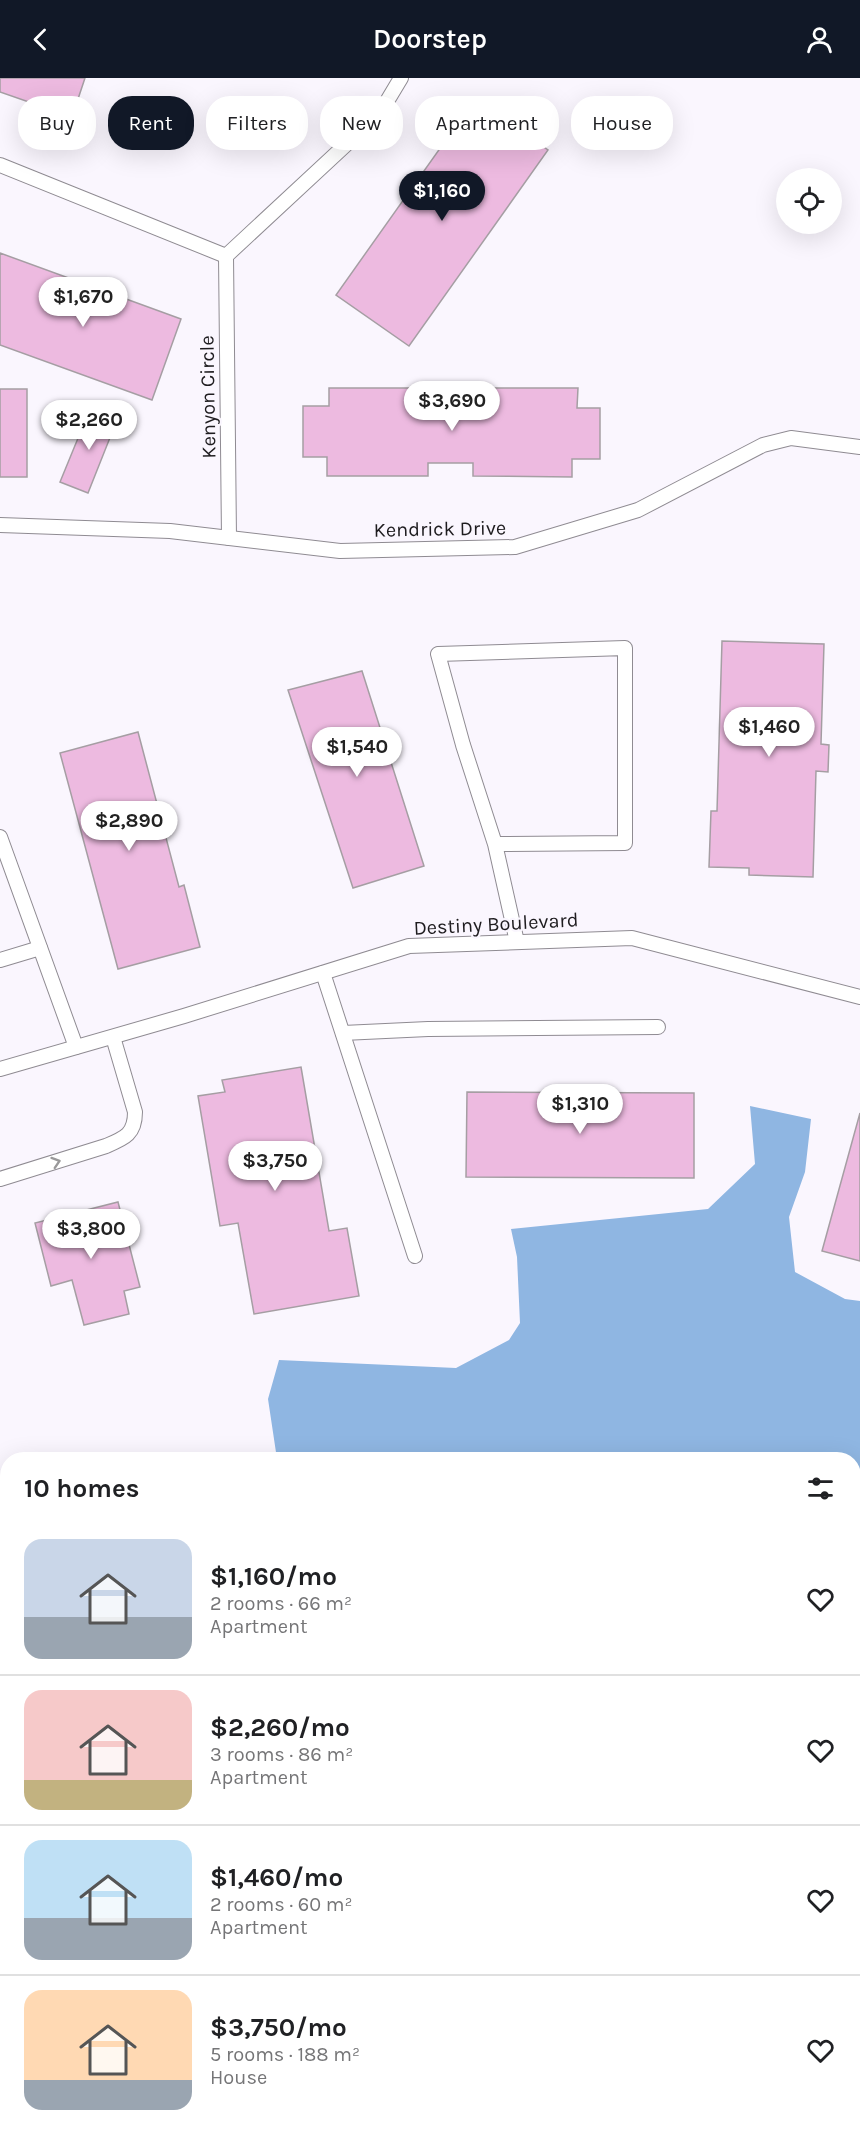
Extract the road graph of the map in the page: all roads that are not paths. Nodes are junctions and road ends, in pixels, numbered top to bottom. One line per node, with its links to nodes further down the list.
1 (401, 78): 3 (lane)
2 (0, 165): 3 (lane)
3 (226, 256): 6 (lane, Kenyon Circle)
4 (860, 447): 6 (lane, Kendrick Drive)
5 (0, 525): 6 (lane, Kendrick Drive)
6 (229, 538)
7 (0, 837): 10 (lane)
8 (495, 844): 8 (lane); 9 (lane)
9 (517, 942): 12 (lane, Destiny Boulevard); 13 (lane, Destiny Boulevard)
10 (40, 948): 11 (lane); 17 (lane)
11 (0, 960)
12 (323, 973): 15 (lane); 16 (lane, Destiny Boulevard)
13 (860, 997)
14 (658, 1027): 15 (lane)
15 (342, 1033): 20 (lane)
16 (113, 1037): 17 (lane, Destiny Boulevard); 19 (lane, one-way to 16)
17 (76, 1047): 18 (lane, Destiny Boulevard)
18 (0, 1069)
19 (0, 1179)
20 (415, 1256)

